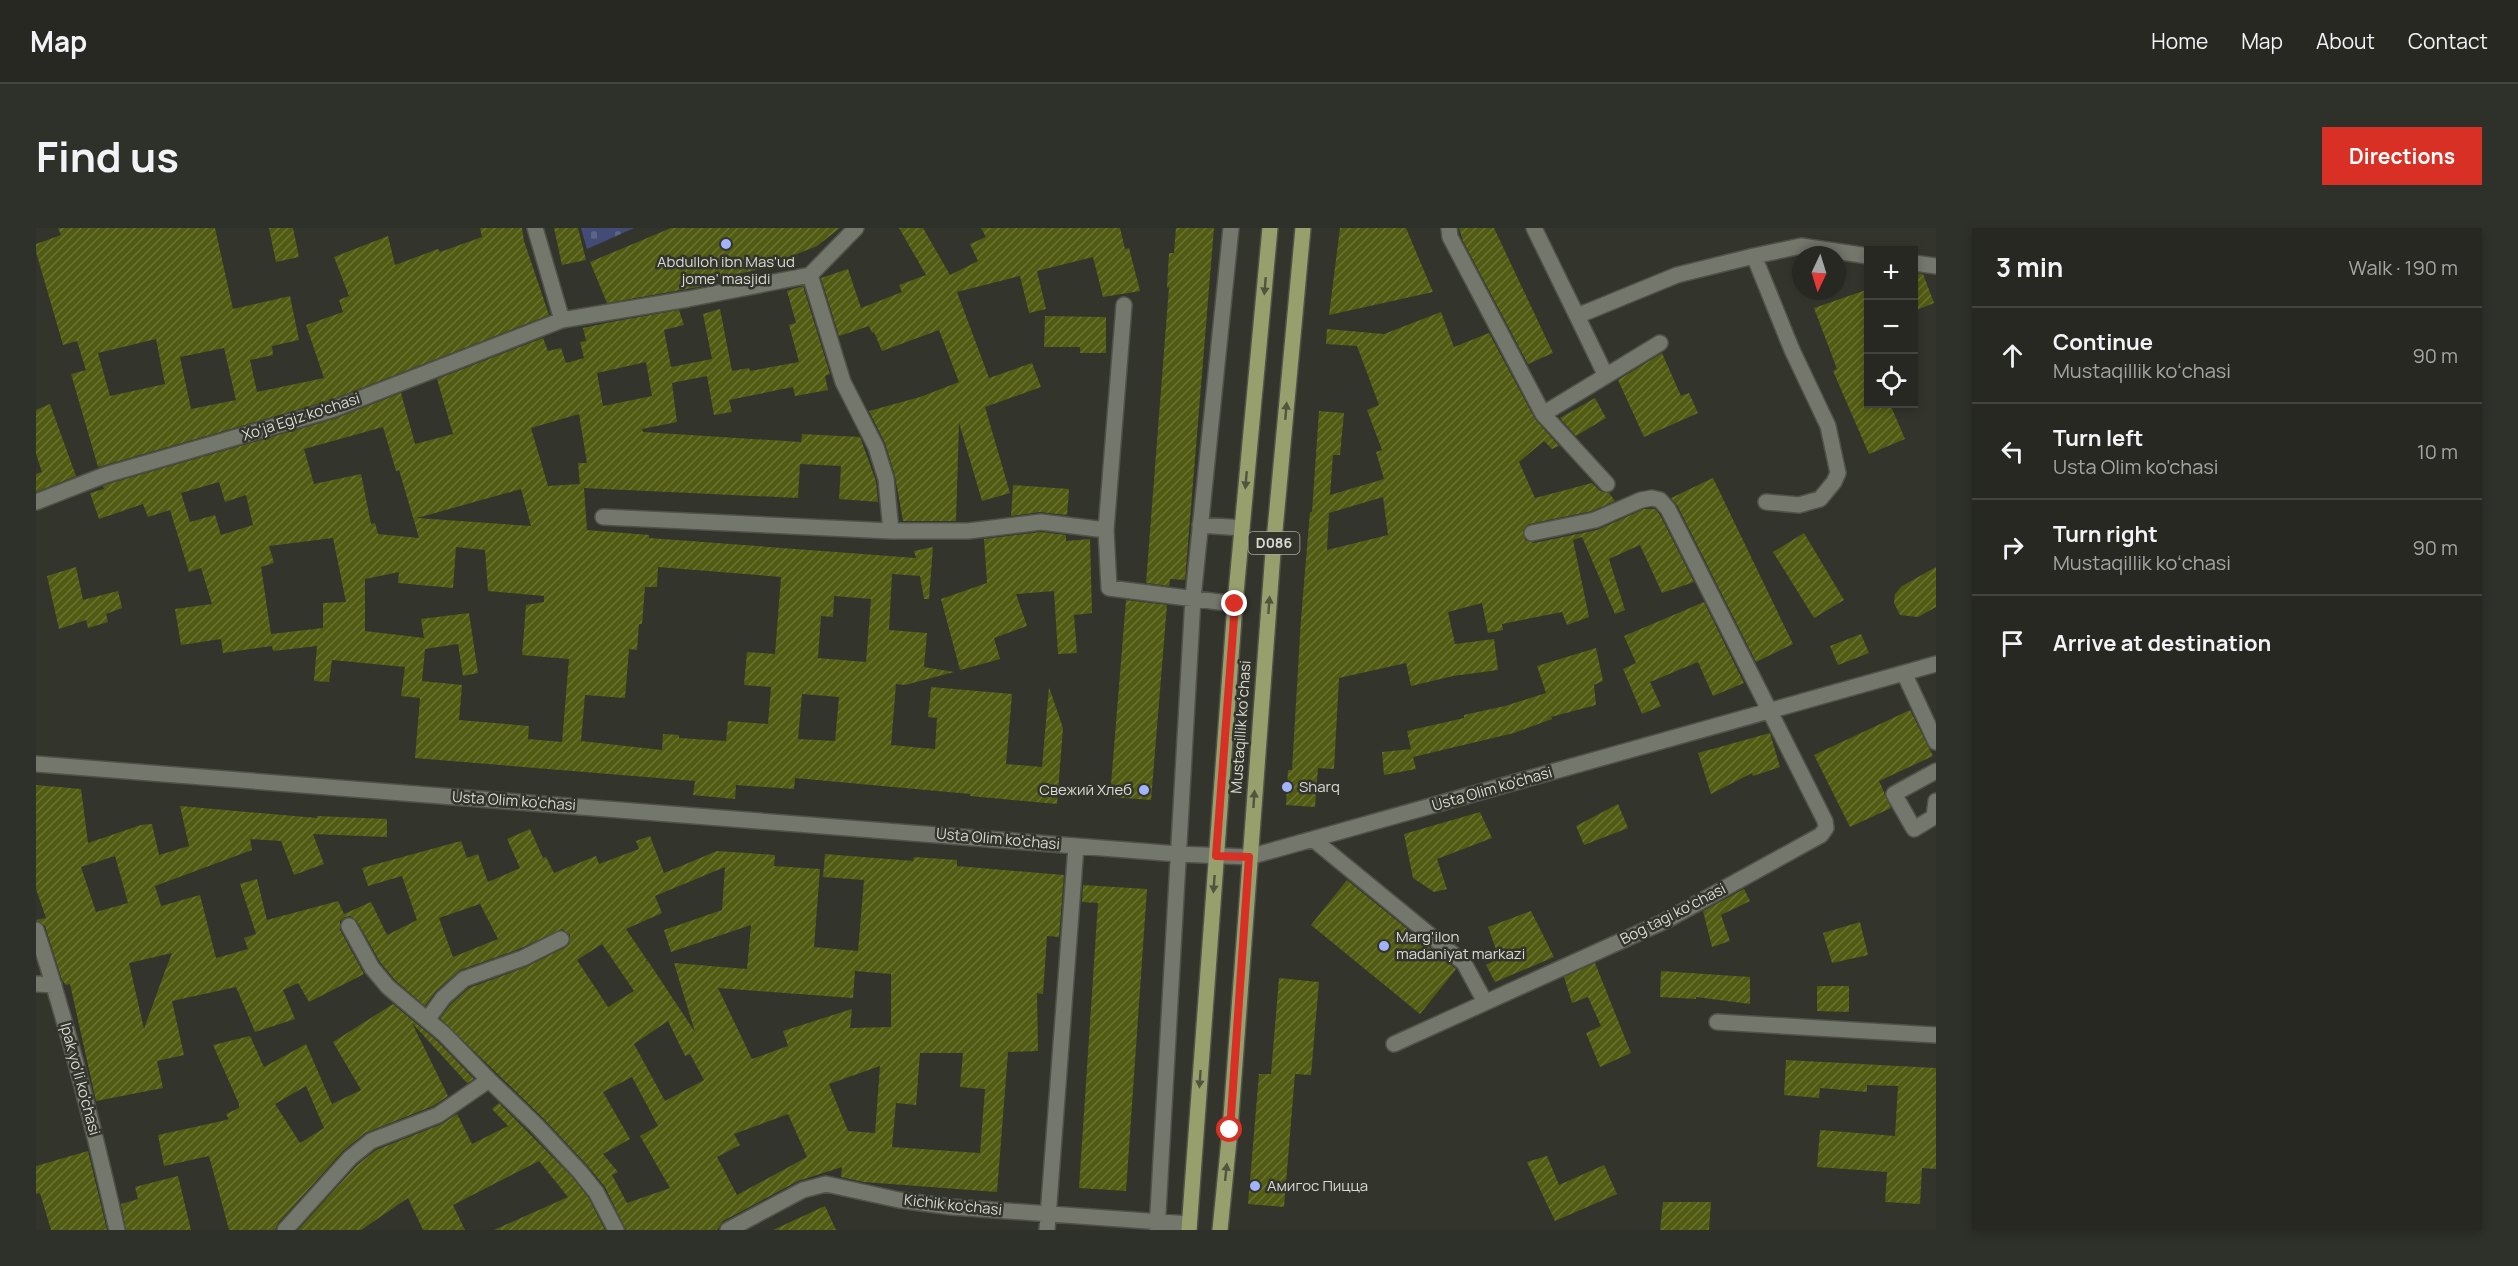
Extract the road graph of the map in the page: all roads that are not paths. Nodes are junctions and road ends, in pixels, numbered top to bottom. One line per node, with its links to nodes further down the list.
1 (535, 228): 15 (street)
2 (856, 228): 12 (street)
3 (1231, 228): 23 (street)
4 (1270, 228): 24 (main road, Mustaqillik koʻchasi / D086, one-way to 24)
5 (1303, 228): 41 (main road, Mustaqillik koʻchasi / D086, one-way to 5)
6 (1449, 228): 18 (street)
7 (1534, 228): 14 (street)
8 (1864, 255): 9 (street)
9 (1754, 256): 14 (street); 21 (street)
10 (1918, 264): 11 (street)
11 (1936, 266)
12 (810, 274): 15 (street, Xoʻja Egiz ko'chasi); 26 (street)
13 (1124, 305): 25 (street)
14 (1577, 316): 17 (street)
15 (562, 320): 20 (street, Xoʻja Egiz ko'chasi)
16 (1660, 343): 17 (street)
17 (1606, 376): 18 (street)
18 (1544, 414): 19 (street)
19 (1607, 484)
20 (36, 502)
21 (1766, 502)
22 (603, 517): 26 (street)
23 (1200, 525): 24 (street); 28 (street)
24 (1242, 528): 29 (main road, Mustaqillik koʻchasi / D086)
25 (1106, 530): 26 (street); 28 (street)
26 (891, 531)
27 (1532, 533): 32 (street, Bog tagi koʻchasi)
28 (1192, 598): 29 (street); 39 (street)
29 (1235, 604): 40 (main road, Mustaqillik koʻchasi / D086)
30 (1936, 664): 31 (street, Usta Olim ko'chasi)
31 (1904, 673): 32 (street, Usta Olim ko'chasi); 33 (street)
32 (1770, 711): 37 (street, Usta Olim ko'chasi); 47 (street, Bog tagi koʻchasi)
33 (1936, 742)
34 (36, 764): 38 (street, Usta Olim ko'chasi)
35 (1936, 771): 36 (street)
36 (1936, 801)
37 (1314, 840): 41 (street, Usta Olim ko'chasi); 47 (street)
38 (1076, 846): 39 (street, Usta Olim ko'chasi); 53 (street)
39 (1178, 854): 40 (street, Usta Olim ko'chasi); 54 (street)
40 (1216, 856): 41 (street, Usta Olim ko'chasi); 55 (main road, Mustaqillik koʻchasi / D086, one-way to 55)
41 (1249, 857): 60 (main road, Mustaqillik koʻchasi / D086, one-way to 41)
42 (349, 926): 48 (street)
43 (36, 930): 46 (street, Ipak yo'li ko'chasi)
44 (561, 939): 48 (street)
45 (36, 984): 46 (street)
46 (54, 985): 56 (street, Ipak yo'li ko'chasi)
47 (1485, 1002): 51 (street, Bog tagi koʻchasi)
48 (427, 1020): 52 (street)
49 (1717, 1022): 50 (street)
50 (1936, 1035)
51 (1394, 1044)
52 (489, 1080): 57 (street); 58 (street)
53 (1048, 1223): 54 (street, Kichik ko'chasi); 59 (street, Kichik ko'chasi)
54 (1157, 1226): 55 (street, Kichik ko'chasi)
55 (1189, 1227)
56 (117, 1230)
57 (285, 1230)
58 (616, 1230)
59 (728, 1230)
60 (1220, 1230)

